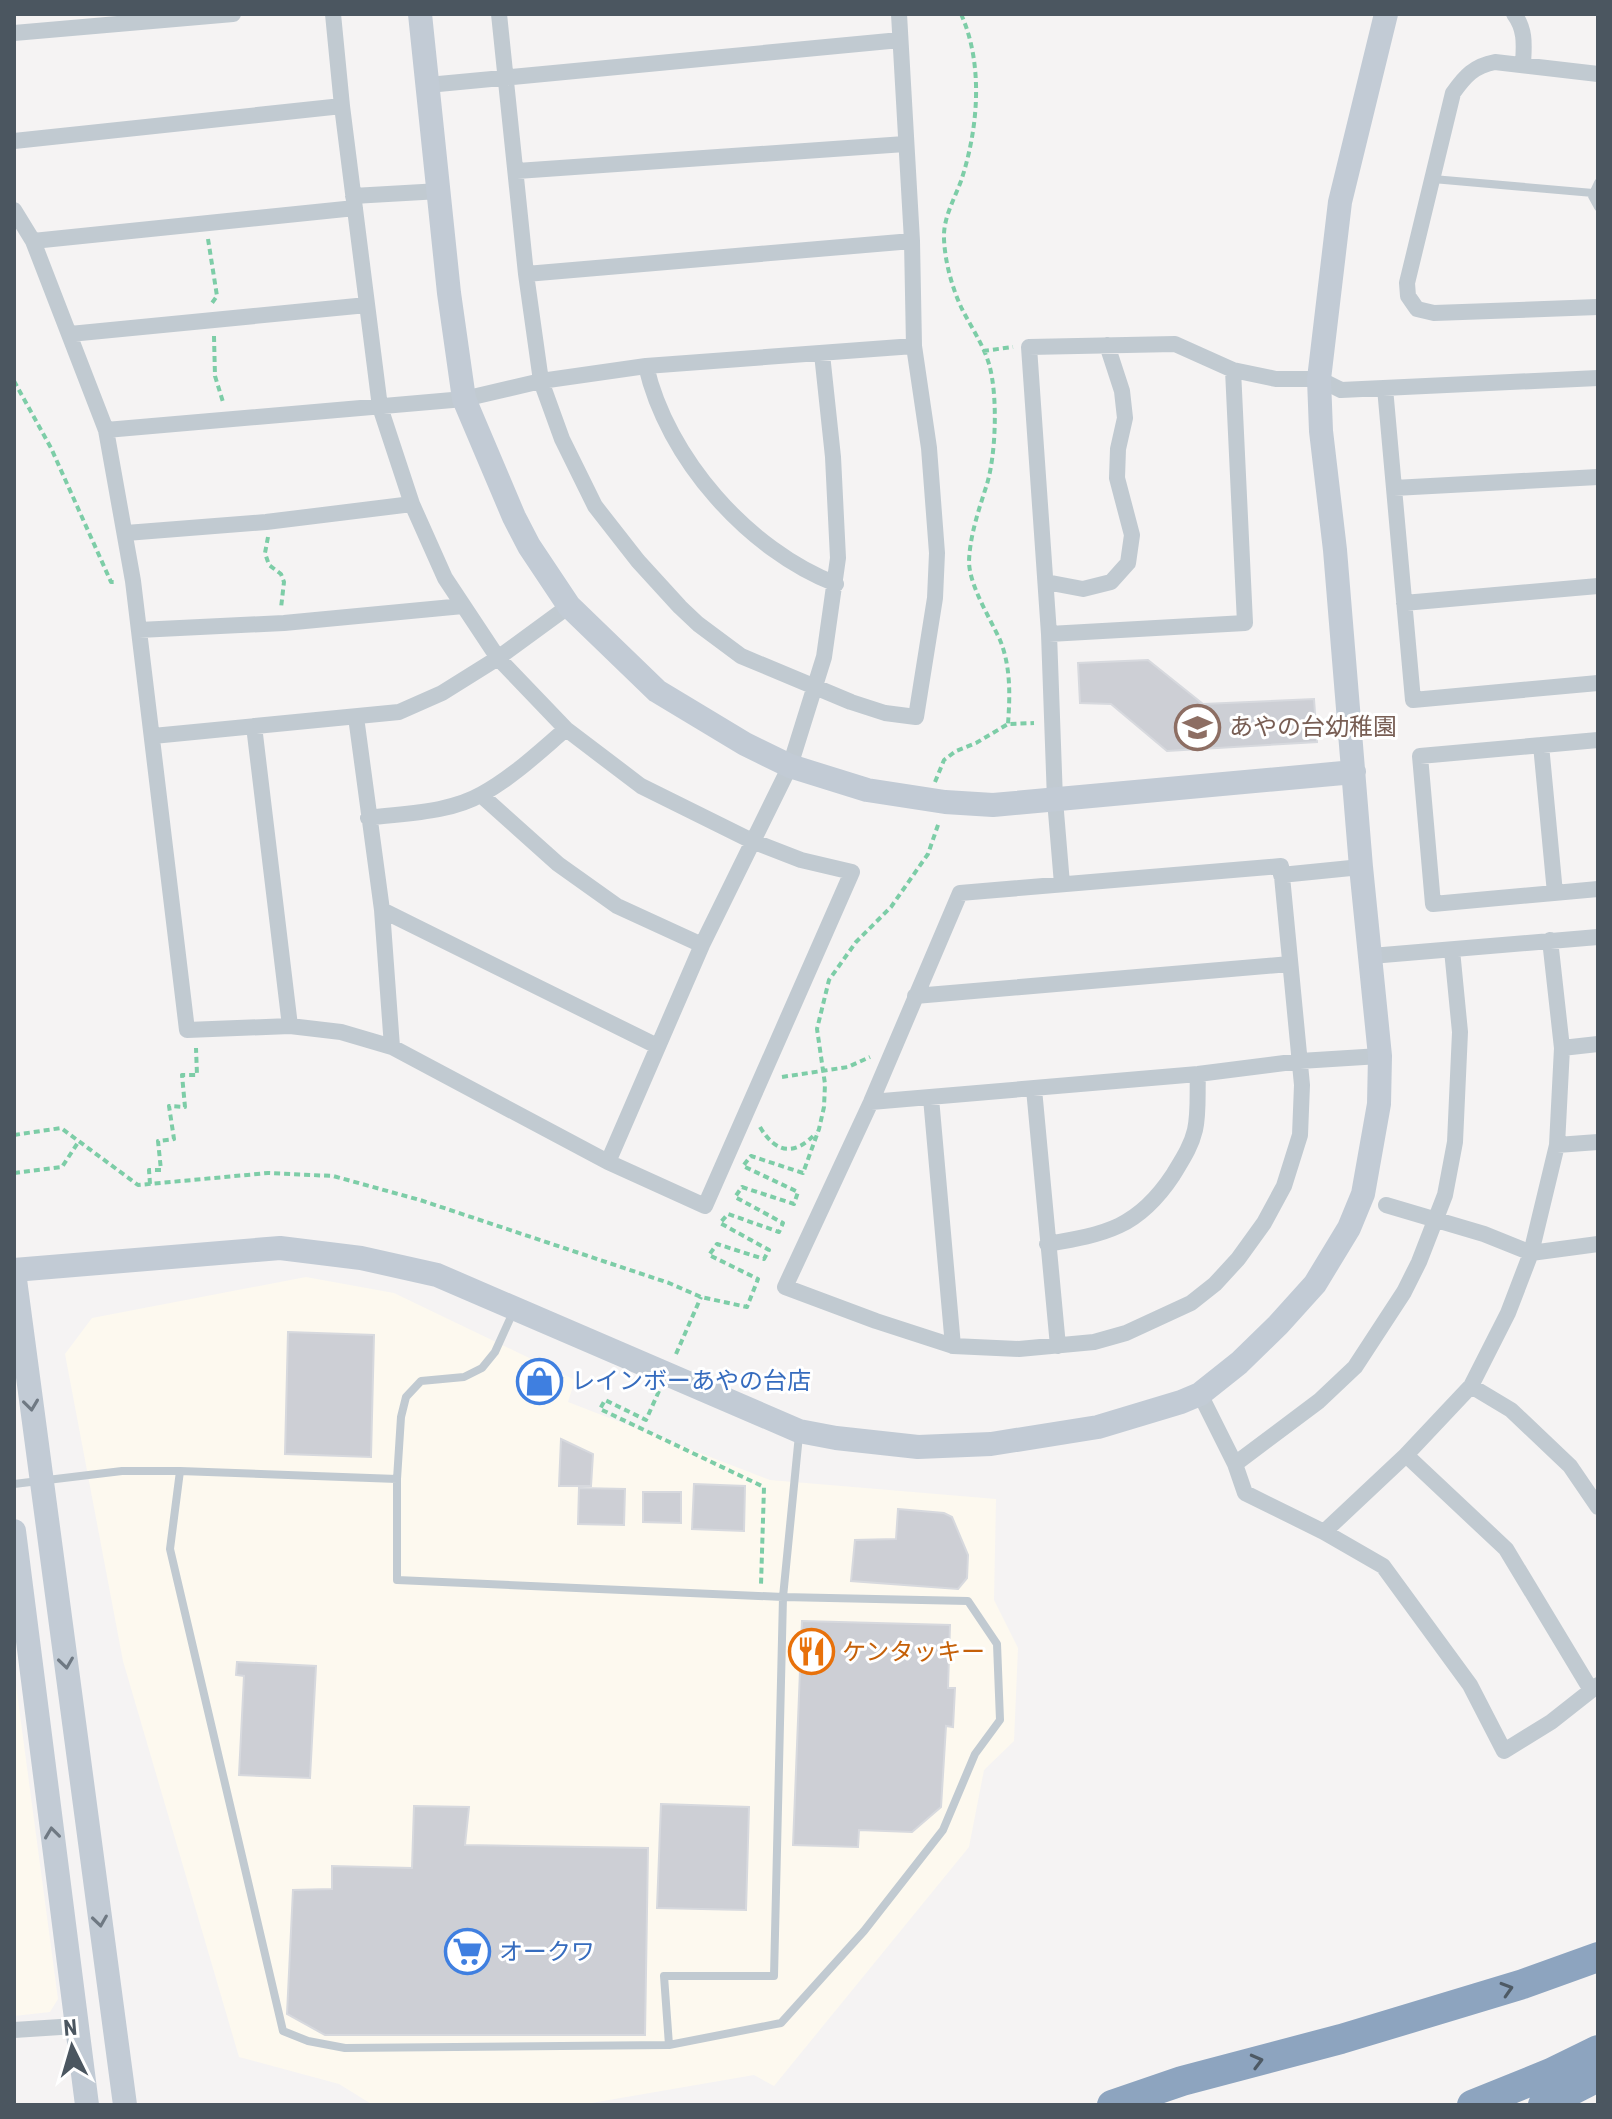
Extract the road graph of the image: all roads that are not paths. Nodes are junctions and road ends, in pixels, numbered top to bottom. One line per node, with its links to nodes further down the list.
1 (233, 14): 8 (street)
2 (333, 14): 14 (street)
3 (420, 14): 13 (street)
4 (499, 14): 12 (street)
5 (899, 14): 9 (street)
6 (1386, 14): 37 (street)
7 (1514, 14): 10 (street)
8 (14, 33)
9 (900, 40): 12 (street); 16 (street)
10 (1523, 64): 11 (street); 18 (street)
11 (1598, 74)
12 (505, 75): 13 (street); 17 (street)
13 (428, 85): 20 (street)
14 (342, 106): 15 (street); 22 (street)
15 (14, 141)
16 (905, 144): 17 (street); 26 (street)
17 (517, 171): 27 (street)
18 (1433, 179): 21 (lane); 29 (street)
19 (1598, 183): 21 (lane)
20 (440, 191): 22 (street); 40 (street)
21 (1593, 193): 23 (lane)
22 (354, 202): 25 (street); 28 (street)
23 (1598, 207)
24 (14, 210): 25 (street)
25 (33, 241): 30 (street)
26 (912, 241): 27 (street); 32 (street)
27 (526, 274): 38 (street)
28 (367, 305): 30 (street); 41 (street)
29 (1598, 307)
30 (70, 334): 42 (street)
31 (1107, 345): 35 (street); 47 (street); 47 (street)
32 (914, 346): 33 (street); 57 (street)
33 (822, 354): 34 (street); 48 (street)
34 (646, 366): 38 (street); 48 (street)
35 (1233, 370): 37 (street); 54 (street)
36 (1598, 378): 39 (street)
37 (1319, 379): 39 (street); 65 (street)
38 (541, 381): 40 (street); 57 (street)
39 (1385, 388): 44 (street)
40 (464, 399): 41 (street); 52 (street)
41 (380, 407): 42 (street); 45 (street)
42 (106, 430): 46 (street)
43 (1598, 477): 44 (street)
44 (1394, 488): 50 (street)
45 (412, 504): 46 (street); 51 (street)
46 (126, 533): 53 (street)
47 (1046, 582): 54 (street)
48 (836, 584): 57 (street)
49 (1598, 586): 50 (street)
50 (1404, 603): 56 (street)
51 (463, 606): 53 (street); 55 (street)
52 (569, 606): 55 (street); 64 (street)
53 (139, 630): 61 (street)
54 (1049, 634): 67 (street)
55 (498, 658): 58 (street); 60 (street)
56 (1598, 683)
57 (815, 689): 64 (street)
58 (356, 717): 59 (street); 68 (street)
59 (254, 726): 61 (street); 83 (street)
60 (566, 729): 66 (street); 69 (street)
61 (153, 736): 83 (street)
62 (1598, 740): 63 (street)
63 (1541, 745): 74 (street); 74 (street)
64 (790, 766): 67 (street); 69 (street)
65 (1354, 772): 67 (street); 70 (street)
66 (481, 795): 68 (street); 78 (street)
67 (1055, 800): 72 (street)
68 (368, 818): 75 (street)
69 (752, 841): 78 (street); 96 (street)
70 (1361, 867): 71 (street); 80 (street)
71 (1281, 875): 72 (street); 81 (street)
72 (1062, 884): 82 (street)
73 (1598, 889): 74 (street)
74 (1555, 893)
75 (382, 910): 85 (street); 86 (street)
76 (1598, 937): 77 (street)
77 (1550, 940): 79 (street); 87 (street)
78 (702, 945): 85 (street)
79 (1452, 950): 80 (street); 98 (street)
80 (1371, 956): 88 (street)
81 (1290, 964): 82 (street); 89 (street)
82 (915, 996): 93 (street)
83 (290, 1026): 86 (street)
84 (1598, 1044): 87 (street)
85 (657, 1046): 96 (street)
86 (392, 1047): 96 (street)
87 (1562, 1048): 95 (street)
88 (1380, 1056): 89 (street); 107 (street)
89 (1300, 1061): 90 (street); 105 (street)
90 (1198, 1074): 91 (street); 99 (street)
91 (1034, 1089): 92 (street); 99 (street)
92 (931, 1098): 93 (street); 104 (street)
93 (871, 1102): 104 (street)
94 (1598, 1142): 95 (street)
95 (1557, 1145): 101 (street)
96 (608, 1162)
97 (1386, 1205): 98 (street)
98 (1434, 1220): 101 (street); 110 (street)
99 (1047, 1244): 105 (street)
100 (1598, 1244): 101 (street)
101 (1531, 1253): 106 (street)
102 (14, 1271): 103 (street); 126 (street, one-way to 126)
103 (514, 1309): 108 (street); 112 (lane)
104 (953, 1346): 105 (street)
105 (1058, 1346)
106 (1471, 1386): 109 (street); 114 (street)
107 (1200, 1394): 108 (street); 110 (street)
108 (799, 1431): 117 (lane)
109 (1406, 1455): 116 (street); 118 (street)
110 (1235, 1464): 116 (street)
111 (180, 1471): 112 (lane); 113 (lane); 122 (lane)
112 (397, 1479): 117 (lane)
113 (14, 1484)
114 (1598, 1507)
115 (14, 1531): 120 (street, one-way to 115)
116 (1324, 1532): 118 (street)
117 (783, 1597): 122 (lane); 122 (lane)
118 (1595, 1688)
119 (1598, 1957): 127 (highway, one-way to 119)
120 (76, 2026): 121 (street); 125 (street)
121 (14, 2030)
122 (669, 2045)
123 (1598, 2050): 128 (highway)
124 (1598, 2077): 129 (highway)
125 (87, 2105)
126 (125, 2105)
127 (1112, 2105)
128 (1472, 2105)
129 (1543, 2105)

